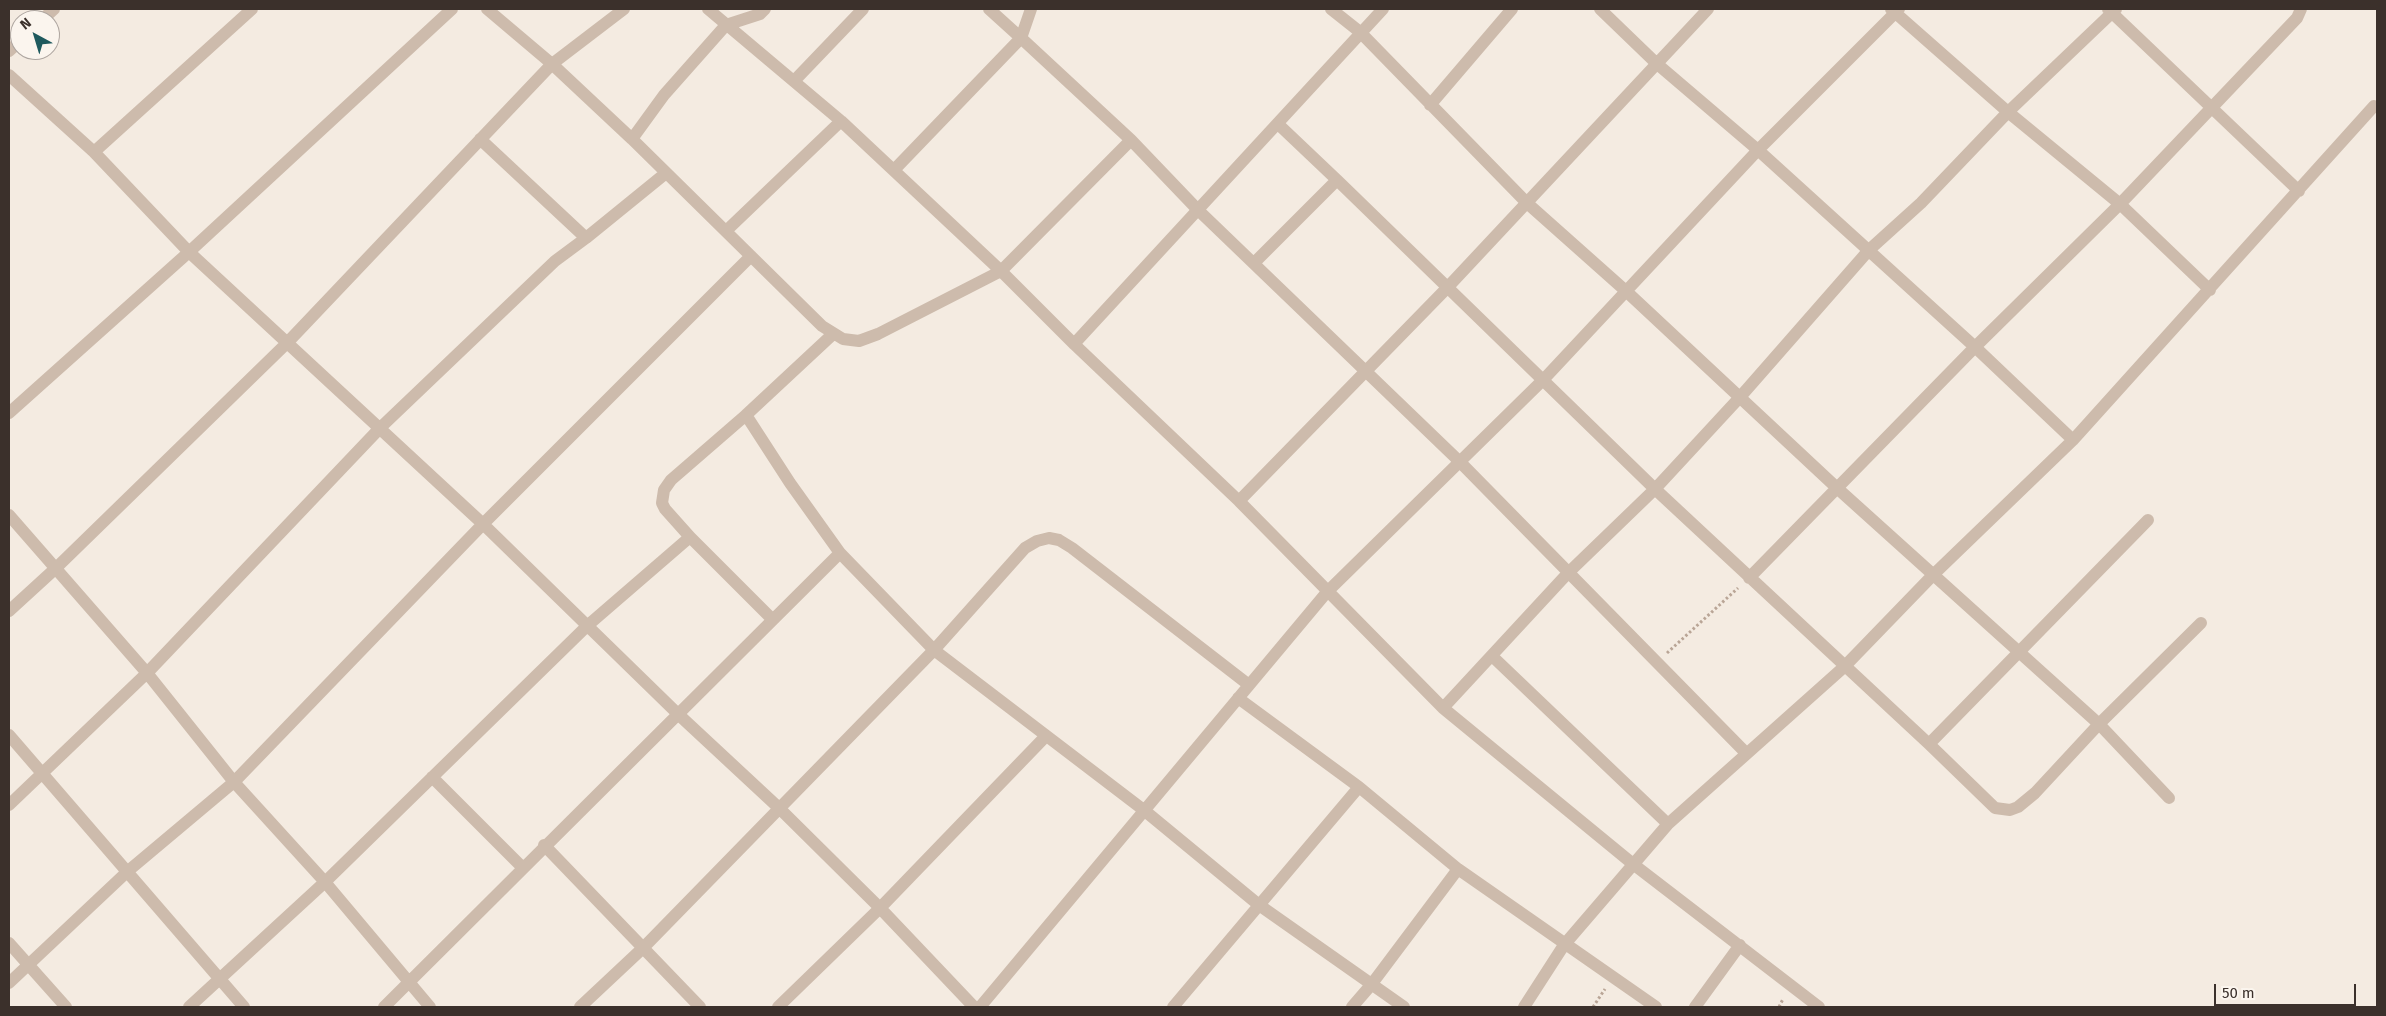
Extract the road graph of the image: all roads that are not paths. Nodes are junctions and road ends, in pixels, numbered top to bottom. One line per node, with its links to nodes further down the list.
1 (252, 9): 35 (street)
2 (452, 9): 46 (street)
3 (487, 9): 22 (street)
4 (624, 9): 22 (street)
5 (708, 9): 18 (street)
6 (766, 9): 18 (street)
7 (863, 9): 24 (street)
8 (989, 9): 20 (street)
9 (1031, 9): 20 (street)
10 (1331, 9): 19 (street)
11 (1383, 9): 19 (street)
12 (1512, 9): 25 (street)
13 (1600, 9): 21 (street)
14 (1708, 9): 21 (street)
15 (2301, 9): 26 (street)
16 (1895, 10): 28 (street); 34 (street)
17 (2112, 10): 26 (street); 28 (street)
18 (726, 24): 24 (street); 32 (street)
19 (1360, 32): 25 (street); 30 (street)
20 (1021, 38): 33 (street); 36 (street)
21 (1656, 63): 34 (street); 40 (street)
22 (552, 64): 31 (street); 32 (street)
23 (9, 75): 35 (street)
24 (795, 80): 29 (street)
25 (1430, 105): 40 (street)
26 (2212, 106): 39 (street); 41 (street)
27 (2374, 106): 39 (street)
28 (2008, 112): 41 (street); 45 (street)
29 (841, 121): 36 (street); 43 (street)
30 (1278, 124): 38 (street); 42 (street)
31 (480, 139): 44 (street); 54 (street)
32 (632, 139): 37 (street)
33 (1131, 140): 42 (street); 49 (street)
34 (1758, 150): 45 (street); 52 (street)
35 (94, 152): 46 (street)
36 (894, 170): 49 (street)
37 (666, 173): 43 (street); 44 (street)
38 (1337, 180): 48 (street); 50 (street)
39 (2300, 191): 51 (street)
40 (1526, 203): 50 (street); 52 (street)
41 (2120, 204): 51 (street); 56 (street)
42 (1197, 210): 48 (street); 55 (street)
43 (726, 231): 47 (street)
44 (586, 238): 62 (street)
45 (1869, 250): 56 (street); 59 (street)
46 (189, 252): 54 (street); 60 (street)
47 (751, 256): 53 (street); 70 (street)
48 (1254, 263): 57 (street)
49 (1001, 271): 53 (street); 55 (street)
50 (1446, 288): 57 (street); 58 (street)
51 (2210, 290): 63 (street)
52 (1627, 292): 58 (street); 59 (street)
53 (833, 334): 61 (street)
54 (287, 344): 62 (street); 73 (street)
55 (1074, 344): 67 (street)
56 (1975, 347): 63 (street); 65 (street)
57 (1365, 371): 64 (street); 67 (street)
58 (1544, 379): 64 (street); 66 (street)
59 (1741, 396): 65 (street); 66 (street)
60 (9, 412)
61 (746, 416): 71 (street); 72 (street)
62 (380, 428): 70 (street); 86 (street)
63 (2073, 440): 75 (street)
64 (1459, 461): 74 (street); 77 (street)
65 (1837, 488): 75 (street); 76 (street)
66 (1655, 489): 74 (street); 76 (street)
67 (1239, 501): 77 (street)
68 (9, 515): 73 (street)
69 (2148, 520): 83 (street)
70 (483, 524): 81 (street); 98 (street)
71 (690, 537): 79 (street); 81 (street)
72 (840, 553): 79 (street); 82 (street)
73 (56, 568): 78 (street); 86 (street)
74 (1568, 573): 84 (street); 95 (street)
75 (1933, 575): 83 (street); 85 (street)
76 (1749, 578): 85 (street)
77 (1328, 592): 87 (street); 89 (street)
78 (9, 611)
79 (772, 619): 90 (street)
80 (2201, 623): 91 (street)
81 (587, 626): 90 (street); 97 (street)
82 (934, 650): 87 (street); 93 (street); 102 (street)
83 (2020, 650): 91 (street); 94 (street)
84 (1492, 656): 89 (street); 104 (street)
85 (1844, 667): 94 (street); 95 (street)
86 (147, 673): 96 (street); 98 (street)
87 (1249, 685): 88 (street)
88 (1238, 698): 99 (street); 103 (street)
89 (1443, 708): 106 (street)
90 (679, 716): 102 (street); 105 (street)
91 (2100, 724): 94 (street); 100 (street)
92 (9, 735): 96 (street)
93 (1045, 737): 103 (street); 112 (street)
94 (1929, 744)
95 (1746, 753): 104 (street)
96 (42, 774): 101 (street); 109 (street)
97 (432, 777): 107 (street); 110 (street)
98 (234, 782): 109 (street); 110 (street)
99 (1358, 787): 108 (street); 111 (street)
100 (2169, 798)
101 (9, 805)
102 (778, 808): 112 (street); 116 (street)
103 (1145, 812): 111 (street); 131 (street)
104 (1668, 824): 106 (street)
105 (544, 845): 107 (street); 116 (street)
106 (1633, 864): 114 (street); 115 (street)
107 (522, 867): 120 (street)
108 (1458, 869): 114 (street); 121 (street)
109 (128, 871): 117 (street); 118 (street)
110 (325, 882): 118 (street); 120 (street)
111 (1259, 905): 121 (street); 132 (street)
112 (880, 908): 129 (street); 130 (street)
113 (9, 943): 117 (street)
114 (1564, 945): 135 (street); 136 (street)
115 (1740, 945): 137 (street); 138 (street)
116 (644, 947): 127 (street); 128 (street)
117 (29, 965): 119 (street); 122 (street)
118 (219, 978): 123 (street); 124 (street)
119 (9, 983)
120 (409, 983): 125 (street); 126 (street)
121 (1371, 985): 133 (street); 134 (street)
122 (66, 1007)
123 (189, 1007)
124 (244, 1007)
125 (384, 1007)
126 (430, 1007)
127 (580, 1007)
128 (700, 1007)
129 (778, 1007)
130 (974, 1007)
131 (980, 1007)
132 (1174, 1007)
133 (1352, 1007)
134 (1404, 1007)
135 (1524, 1007)
136 (1656, 1007)
137 (1695, 1007)
138 (1818, 1007)

